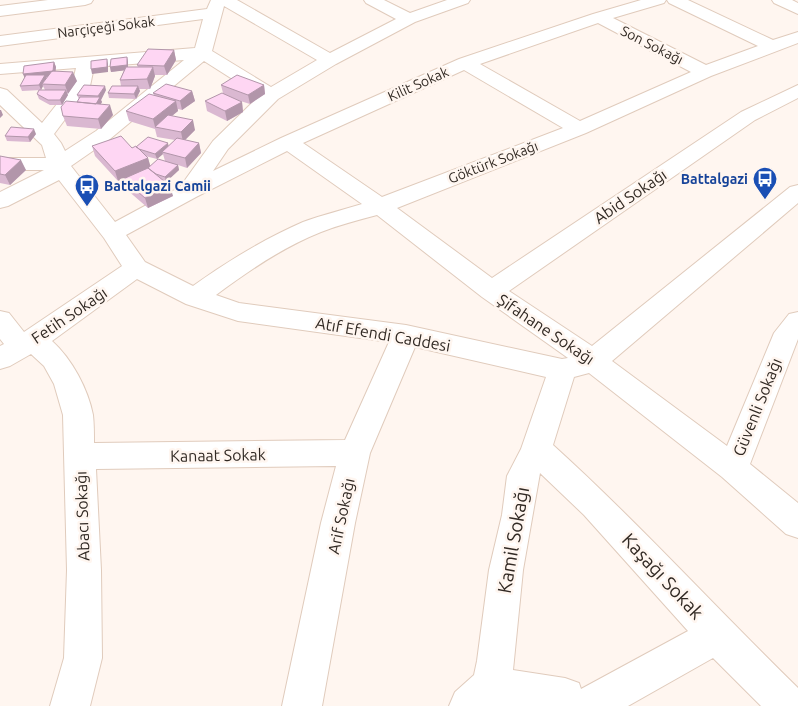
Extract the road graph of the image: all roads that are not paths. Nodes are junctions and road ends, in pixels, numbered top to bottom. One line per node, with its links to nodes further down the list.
1 (85, 0): 10 (street)
2 (226, 0): 17 (street)
3 (372, 0): 12 (street)
4 (462, 0): 12 (street)
5 (658, 0): 11 (street, Kilit Sokak)
6 (675, 0): 15 (street)
7 (780, 0): 9 (street)
8 (216, 7): 14 (street, Narçiçeği Sokak); 16 (street)
9 (798, 9)
10 (0, 11)
11 (599, 17): 19 (street, Kilit Sokak); 21 (street, Son Sokağı)
12 (409, 19): 17 (street)
13 (798, 37): 15 (street, Göktürk Sokağı)
14 (0, 41)
15 (772, 47): 21 (street, Göktürk Sokağı)
16 (203, 53): 18 (street); 24 (street); 31 (street)
17 (330, 60): 24 (street)
18 (86, 62): 20 (street); 28 (street)
19 (465, 63): 27 (street); 29 (street, Kilit Sokak)
20 (0, 69)
21 (705, 72): 27 (street, Göktürk Sokağı)
22 (798, 90): 38 (street, Abid Sokağı)
23 (0, 94): 26 (street, Atıf Efendi Caddesi)
24 (271, 96): 32 (street)
25 (0, 113): 26 (street)
26 (22, 114): 28 (street, Atıf Efendi Caddesi)
27 (578, 128): 35 (street, Göktürk Sokağı)
28 (43, 135): 31 (street, Atıf Efendi Caddesi)
29 (288, 142): 32 (street, Kilit Sokak); 35 (street, Şifahane Sokağı)
30 (0, 164): 31 (street)
31 (61, 167): 34 (street); 36 (street, Atıf Efendi Caddesi)
32 (188, 192): 36 (street, Kilit Sokak)
33 (798, 192): 44 (street)
34 (0, 201)
35 (380, 206): 38 (street, Şifahane Sokağı); 39 (street, Göktürk Sokağı)
36 (112, 233): 37 (street, Atıf Efendi Caddesi)
37 (136, 268): 39 (street, Atıf Efendi Caddesi); 43 (street, Fetih Sokağı)
38 (491, 291): 44 (street, Şifahane Sokağı)
39 (195, 298): 42 (street, Atıf Efendi Caddesi)
40 (0, 320): 43 (street, Abacı Sokağı)
41 (798, 321): 48 (street, Güvenli Sokağı)
42 (406, 335): 44 (street, Atıf Efendi Caddesi); 46 (street, Arif Sokağı)
43 (18, 349): 47 (street, Abacı Sokağı)
44 (578, 365): 45 (street, Kamil Sokağı); 48 (street, Şifahane Sokağı)
45 (536, 449): 50 (street, Kaşağı Sokak); 51 (street, Kamil Sokağı)
46 (355, 453): 47 (street, Kanaat Sokak); 53 (street, Arif Sokağı)
47 (80, 456): 52 (street, Abacı Sokağı)
48 (733, 468): 49 (street, Şifahane Sokağı)
49 (798, 523)
50 (717, 635): 55 (street); 56 (street, Kaşağı Sokak)
51 (479, 696): 54 (street)
52 (70, 706)
53 (302, 706)
54 (568, 706)
55 (590, 706)
56 (788, 706)

